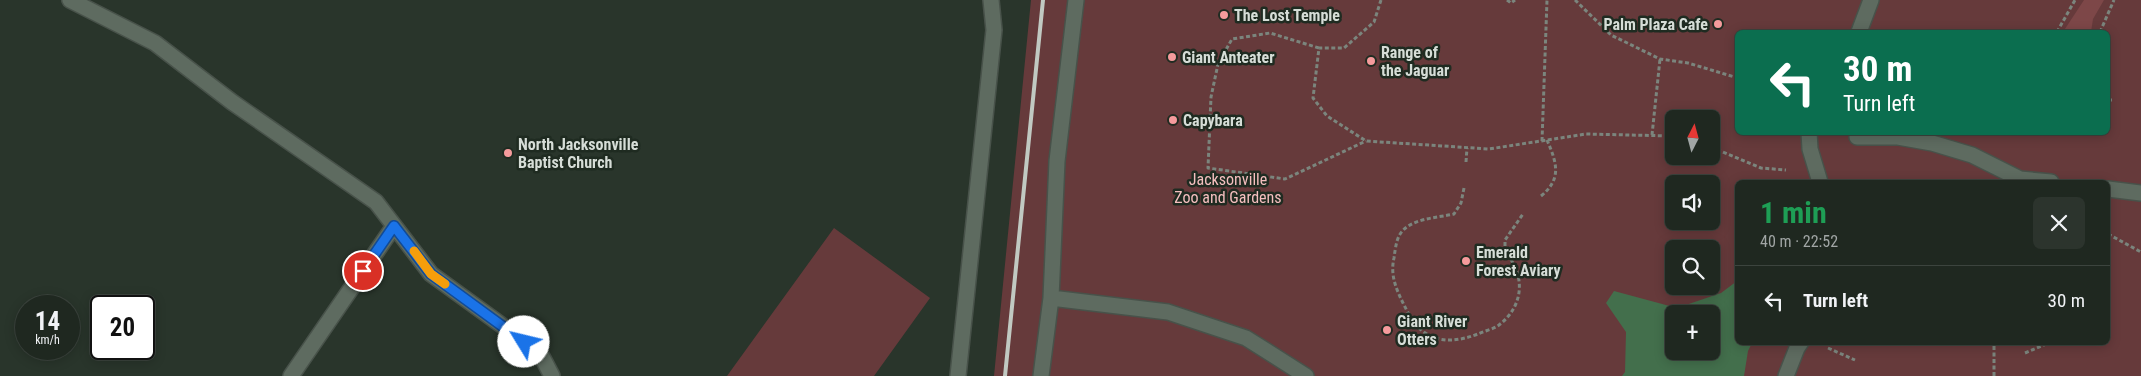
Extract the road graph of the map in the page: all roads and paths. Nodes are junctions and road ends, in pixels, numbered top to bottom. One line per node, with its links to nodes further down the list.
1 (70, 0): 35 (street)
2 (991, 0): 47 (street)
3 (1076, 0): 38 (street)
4 (1381, 0): 15 (path)
5 (1507, 0): 6 (path)
6 (1515, 0)
7 (1547, 0): 23 (path)
8 (1574, 0): 16 (path)
9 (1871, 0): 12 (street)
10 (2076, 0): 13 (path)
11 (2114, 0): 14 (path)
12 (1860, 30)
13 (2058, 30)
14 (2101, 30)
15 (1319, 48): 22 (path); 22 (path)
16 (1660, 59): 17 (path); 18 (path)
17 (1735, 77)
18 (1652, 135): 20 (path); 23 (path)
19 (1809, 135): 26 (street)
20 (1665, 136)
21 (1857, 137): 29 (street)
22 (1366, 141): 24 (path)
23 (1545, 141): 24 (path); 33 (path)
24 (1467, 148): 27 (path)
25 (1720, 151): 26 (path)
26 (1813, 160): 28 (street)
27 (1466, 162)
28 (1819, 180)
29 (2030, 180)
30 (1464, 188): 34 (path)
31 (2110, 189): 32 (street)
32 (2141, 192)
33 (1541, 196)
34 (1522, 214)
35 (394, 226): 45 (street); 46 (street)
36 (2110, 235): 37 (path)
37 (2141, 252)
38 (1051, 298): 48 (street); 49 (street)
39 (1799, 345): 50 (street)
40 (1995, 345): 51 (path)
41 (2044, 345): 43 (path)
42 (1822, 346): 44 (path)
43 (2025, 353)
44 (1855, 360)
45 (291, 376)
46 (552, 376)
47 (958, 376)
48 (1041, 376)
49 (1306, 376)
50 (1786, 376)
51 (1994, 376)

